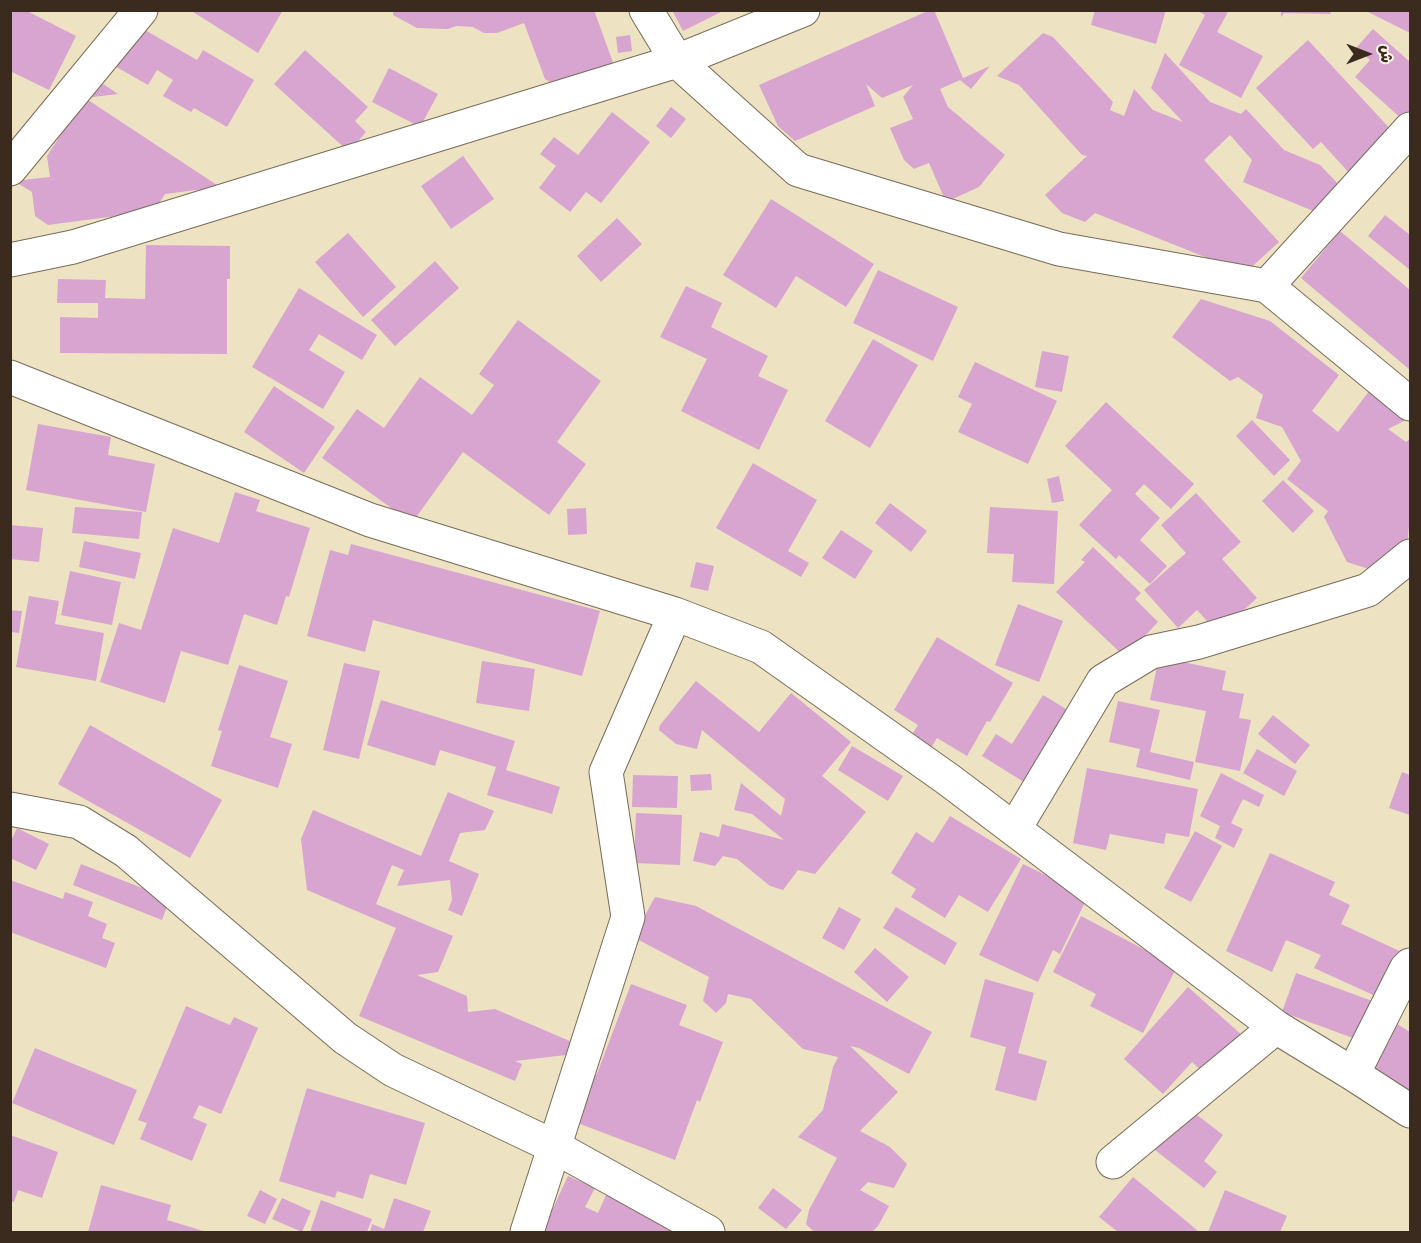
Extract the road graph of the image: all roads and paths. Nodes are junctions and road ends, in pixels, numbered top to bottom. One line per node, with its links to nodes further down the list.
1 (141, 10): 6 (street)
2 (646, 10): 4 (street)
3 (803, 10): 4 (street)
4 (677, 61): 7 (street); 8 (street)
5 (1410, 129): 8 (street)
6 (10, 169)
7 (10, 260)
8 (1267, 286): 10 (street)
9 (10, 377): 12 (street)
10 (1410, 404)
11 (1410, 556): 14 (street)
12 (675, 614): 14 (street); 19 (street)
13 (10, 809): 19 (street)
14 (1015, 828): 16 (street)
15 (1410, 965): 17 (street)
16 (1276, 1027): 17 (street); 20 (street)
17 (1353, 1074): 18 (street)
18 (1410, 1111)
19 (555, 1147): 21 (street); 22 (street)
20 (1113, 1162)
21 (527, 1233)
22 (708, 1233)

